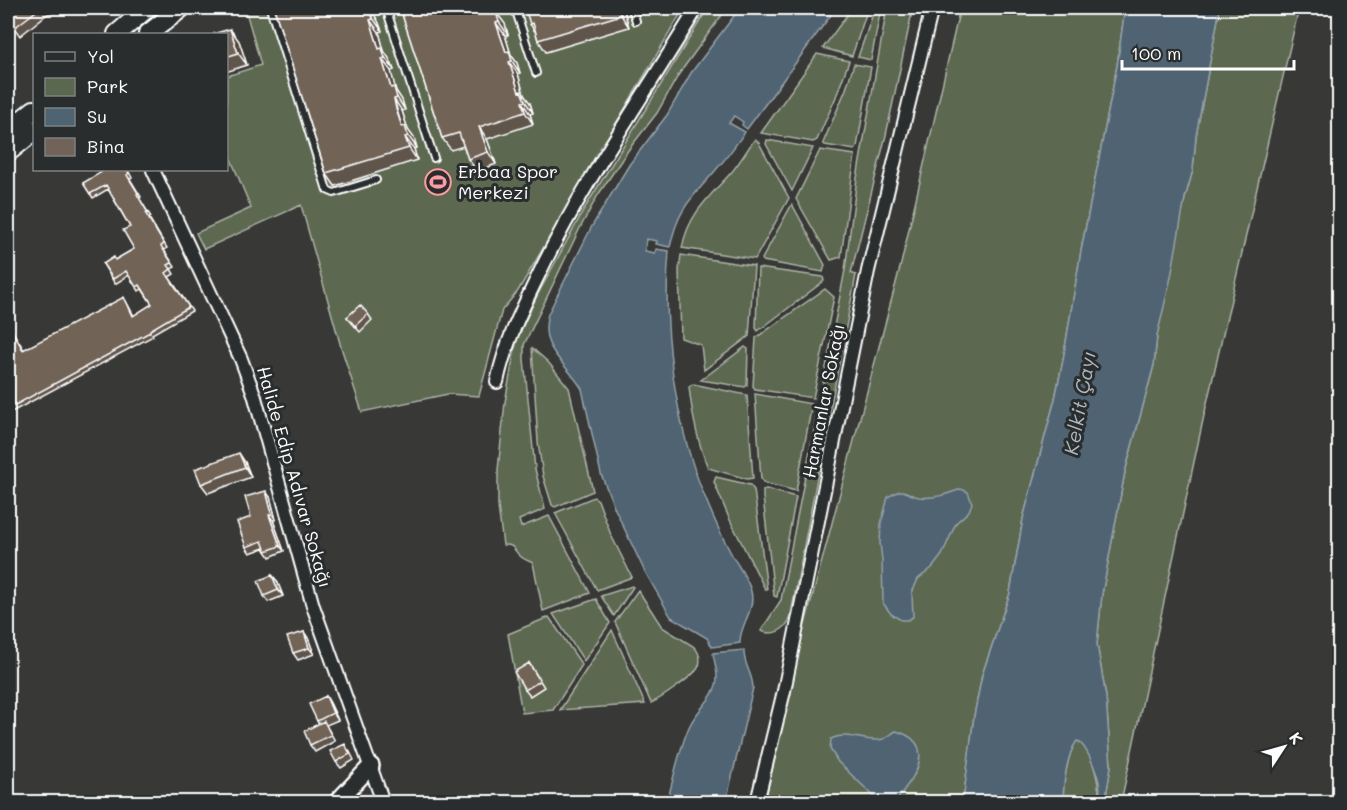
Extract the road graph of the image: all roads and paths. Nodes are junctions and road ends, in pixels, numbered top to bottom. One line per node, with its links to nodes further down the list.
1 (181, 8): 10 (main road)
2 (270, 8): 19 (lane)
3 (386, 8): 17 (lane)
4 (515, 8): 12 (lane)
5 (632, 8): 9 (lane)
6 (698, 8): 20 (street)
7 (932, 8): 24 (street, Harmanlar Sokağı)
8 (144, 9): 10 (street); 11 (main road)
9 (636, 21)
10 (157, 32)
11 (118, 33)
12 (536, 73)
13 (33, 111): 14 (main road)
14 (8, 131)
15 (33, 132): 16 (main road)
16 (8, 152)
17 (435, 158)
18 (153, 171): 21 (street, Halide Edip Adıvar Sokağı)
19 (376, 180)
20 (497, 382)
21 (372, 766): 22 (street); 23 (street, Halide Edip Adıvar Sokağı)
22 (337, 802)
23 (383, 802)
24 (757, 802)

